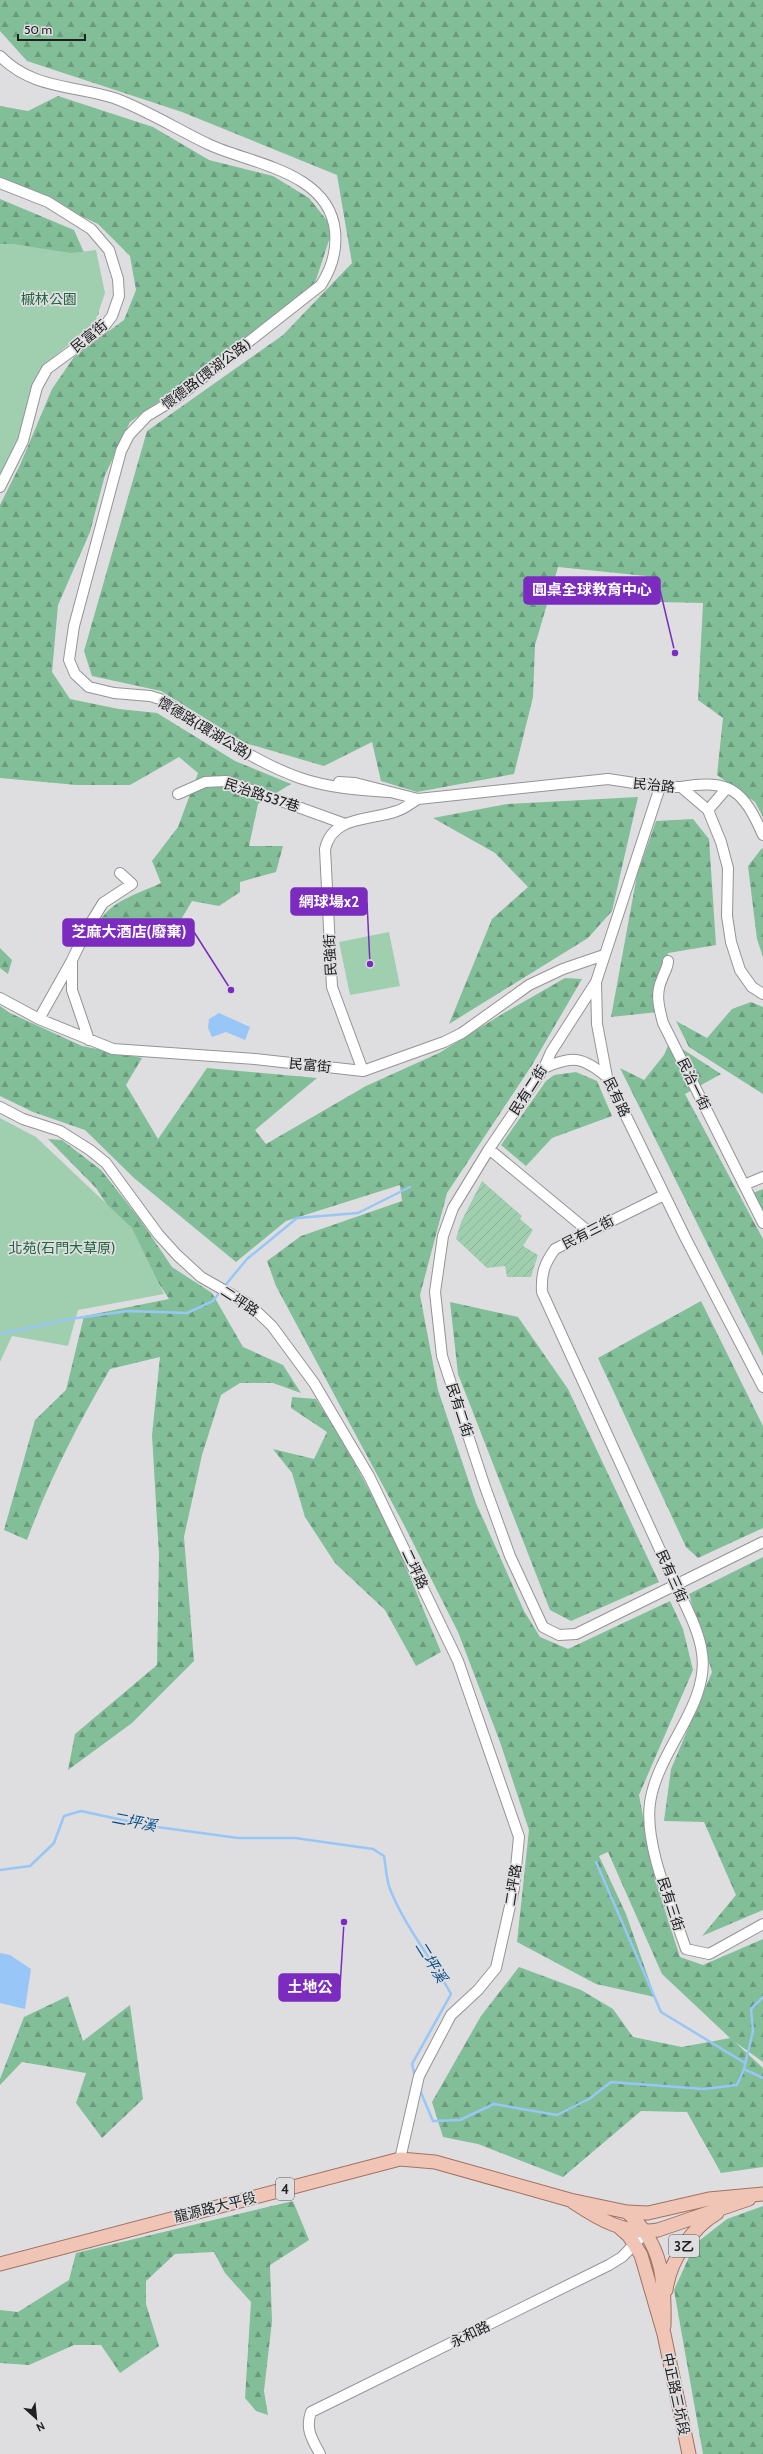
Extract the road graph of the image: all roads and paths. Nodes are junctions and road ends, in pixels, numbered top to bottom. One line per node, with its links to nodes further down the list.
1 (0, 56): 8 (street, 懷德路(環湖公路))
2 (0, 183): 3 (street, 民富街)
3 (0, 487)
4 (660, 787): 5 (street, 民治路); 8 (street, 民治路); 13 (street, 民有路)
5 (681, 787): 6 (street); 9 (street, 民治路)
6 (727, 788): 9 (street); 11 (street)
7 (178, 794): 10 (street, 民治路537巷)
8 (418, 799): 10 (street, 民強街)
9 (708, 810): 17 (street, 民治路)
10 (345, 824): 22 (street, 民強街)
11 (763, 835)
12 (120, 873): 14 (street)
13 (604, 955): 16 (street, 民有路); 22 (street, 民富街)
14 (72, 960): 19 (street); 20 (street)
15 (668, 961): 27 (street, 民治一街)
16 (596, 982): 21 (street, 民有二街); 23 (street, 民有路)
17 (763, 994)
18 (0, 998): 19 (street, 民富街)
19 (39, 1019): 20 (street, 民富街)
20 (89, 1040): 22 (street, 民富街)
21 (544, 1068): 23 (street); 25 (street, 民有二街)
22 (363, 1071)
23 (606, 1077): 28 (street, 民有路)
24 (0, 1107): 35 (street, 二坪路)
25 (489, 1149): 30 (street); 33 (street, 民有二街)
26 (763, 1177): 27 (street)
27 (744, 1185): 29 (street, 民治一街)
28 (664, 1195): 30 (street, 民有三街); 31 (street, 民有路)
29 (763, 1223)
30 (588, 1231): 33 (street, 民有三街)
31 (763, 1387)
32 (763, 1542): 33 (street, 民有二街)
33 (676, 1586): 34 (street, 民有三街)
34 (763, 1924)
35 (400, 2159): 37 (main road, 龍源路大平段 / 4); 44 (main road, 龍源路大平段 / 4)
36 (763, 2194): 38 (main road, 龍源路大平段 / 3乙); 39 (main road, 龍源路大平段 / 3乙)
37 (570, 2200): 40 (main road, 龍源路大平段 / 4); 41 (main road, 龍源路大平段 / 4)
38 (733, 2204): 42 (main road, 龍源路大平段 / 3乙); 46 (main road, 中正路三坑段 / 3乙)
39 (669, 2209): 40 (main road, 龍源路大平段 / 4); 42 (main road, 龍源路大平段 / 3乙)
40 (627, 2212): 42 (main road)
41 (620, 2228): 42 (main road, 龍源路大平段 / 4); 43 (main road, 4)
42 (646, 2232): 43 (street, 永和路); 45 (main road, 中正路三坑段 / 3乙); 46 (main road, 中正路三坑段 / 3乙)
43 (635, 2245): 45 (main road, 中正路三坑段 / 3乙); 48 (street, 永和路)
44 (0, 2264)
45 (644, 2267): 47 (main road, 中正路三坑段 / 3乙)
46 (664, 2308): 47 (main road, 中正路三坑段 / 3乙)
47 (664, 2334): 49 (main road, 中正路三坑段 / 3乙)
48 (320, 2454)
49 (689, 2454)

